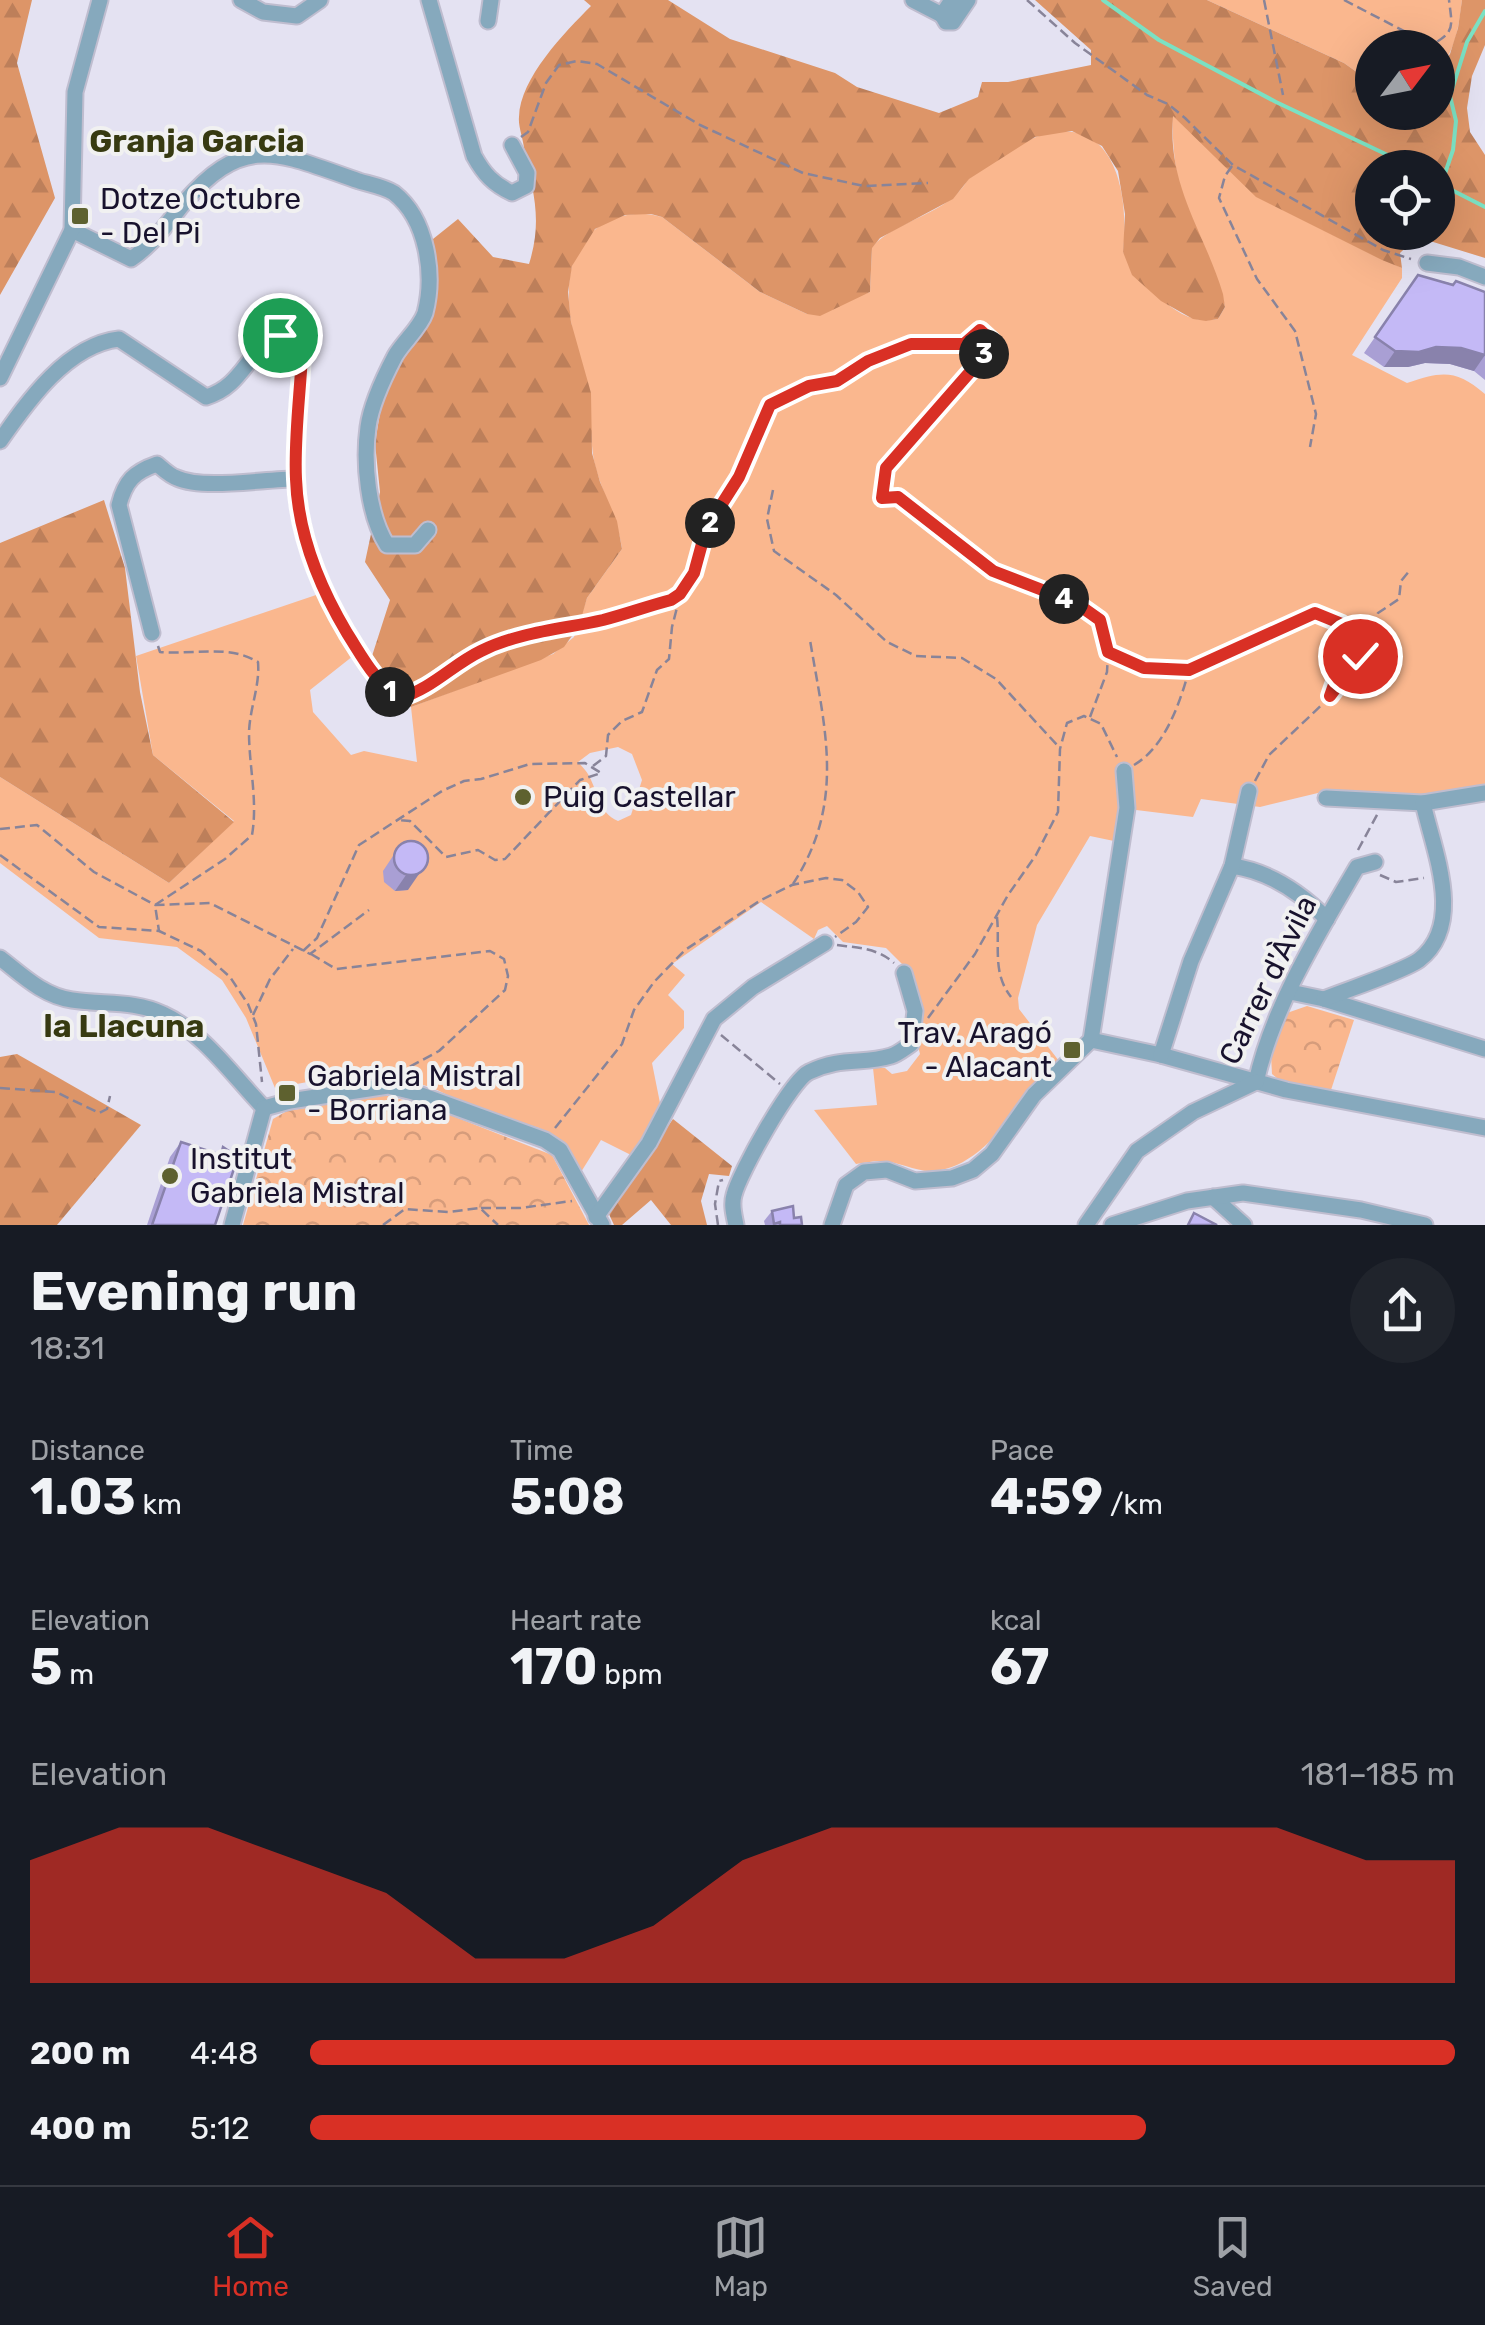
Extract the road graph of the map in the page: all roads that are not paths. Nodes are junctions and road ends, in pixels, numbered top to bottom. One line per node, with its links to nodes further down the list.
1 (100, 0): 12 (street)
2 (241, 0): 3 (street)
3 (320, 0)
4 (429, 0): 11 (street)
5 (491, 0): 10 (street)
6 (913, 0): 9 (street)
7 (952, 0): 9 (street)
8 (968, 0): 9 (street)
9 (942, 14)
10 (488, 21)
11 (512, 145)
12 (72, 230): 15 (street); 18 (street)
13 (1427, 264): 14 (street)
14 (1485, 277)
15 (0, 378)
16 (0, 442): 17 (street)
17 (296, 479): 19 (street); 20 (street)
18 (428, 530)
19 (152, 633)
20 (400, 698)
21 (1124, 771): 34 (street)
22 (1249, 790): 27 (street)
23 (1485, 793): 25 (street)
24 (1326, 798): 25 (street)
25 (1423, 803): 33 (street)
26 (1375, 862): 28 (street, Carrer d'Àvila)
27 (1232, 866): 28 (street); 36 (street)
28 (1327, 918): 32 (street, Carrer d'Àvila)
29 (825, 943): 43 (street)
30 (0, 958): 38 (street)
31 (904, 973): 46 (street)
32 (1290, 992): 33 (street); 37 (street, Carrer d'Àvila)
33 (1324, 999): 35 (street)
34 (1091, 1040): 36 (street); 47 (street)
35 (1485, 1049)
36 (1160, 1054): 37 (street)
37 (1256, 1082): 39 (street); 40 (street, Carrer d'Àvila)
38 (264, 1108): 43 (street); 45 (street)
39 (1485, 1128)
40 (1110, 1188): 44 (street); 48 (street, Carrer d'Àvila)
41 (1213, 1198): 42 (street); 44 (street); 50 (street)
42 (1360, 1218): 51 (street)
43 (599, 1221)
44 (1130, 1221): 49 (street)
45 (232, 1225)
46 (736, 1225)
47 (832, 1225)
48 (1086, 1225)
49 (1112, 1225)
50 (1244, 1225)
51 (1425, 1225)

